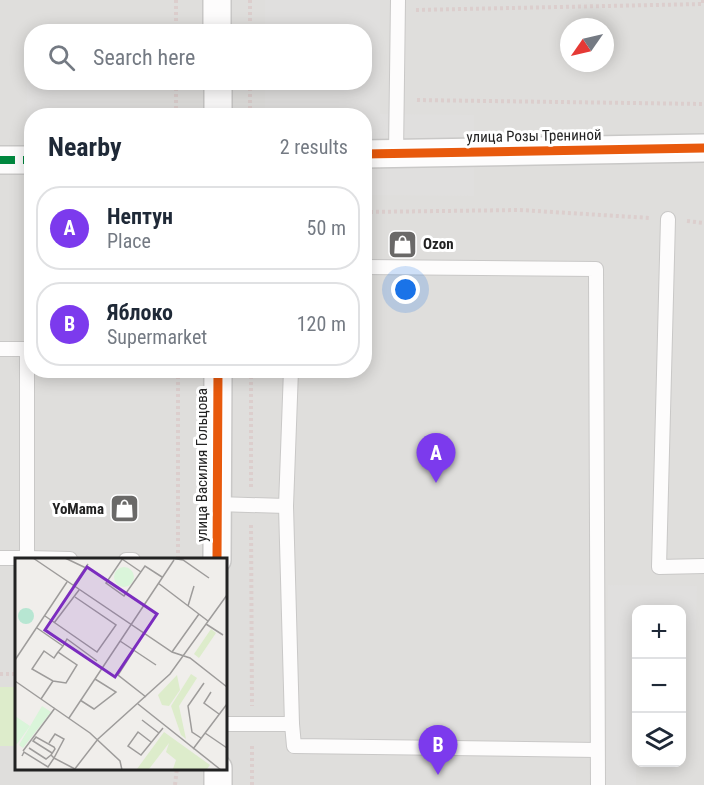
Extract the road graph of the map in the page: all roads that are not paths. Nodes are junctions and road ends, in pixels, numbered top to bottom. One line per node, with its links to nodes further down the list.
1 (217, 0): 3 (street)
2 (398, 0): 8 (lane)
3 (217, 24)
4 (218, 90): 5 (street)
5 (218, 108)
6 (704, 148): 8 (street, улица Розы Трениной)
7 (372, 154): 8 (street, улица Розы Трениной)
8 (396, 154)
9 (0, 160): 10 (street)
10 (24, 160)
11 (668, 219): 23 (lane)
12 (372, 267): 26 (lane)
13 (0, 349): 14 (lane)
14 (24, 349)
15 (27, 378): 21 (lane)
16 (218, 378): 18 (street, улица Василия Гольцова)
17 (291, 378): 19 (lane)
18 (217, 504): 19 (lane); 22 (street, улица Василия Гольцова)
19 (286, 506): 25 (lane)
20 (0, 558): 21 (lane)
21 (27, 558)
22 (217, 558)
23 (704, 566)
24 (226, 724): 25 (lane)
25 (292, 724): 26 (lane)
26 (597, 750): 27 (lane)
27 (598, 785)

